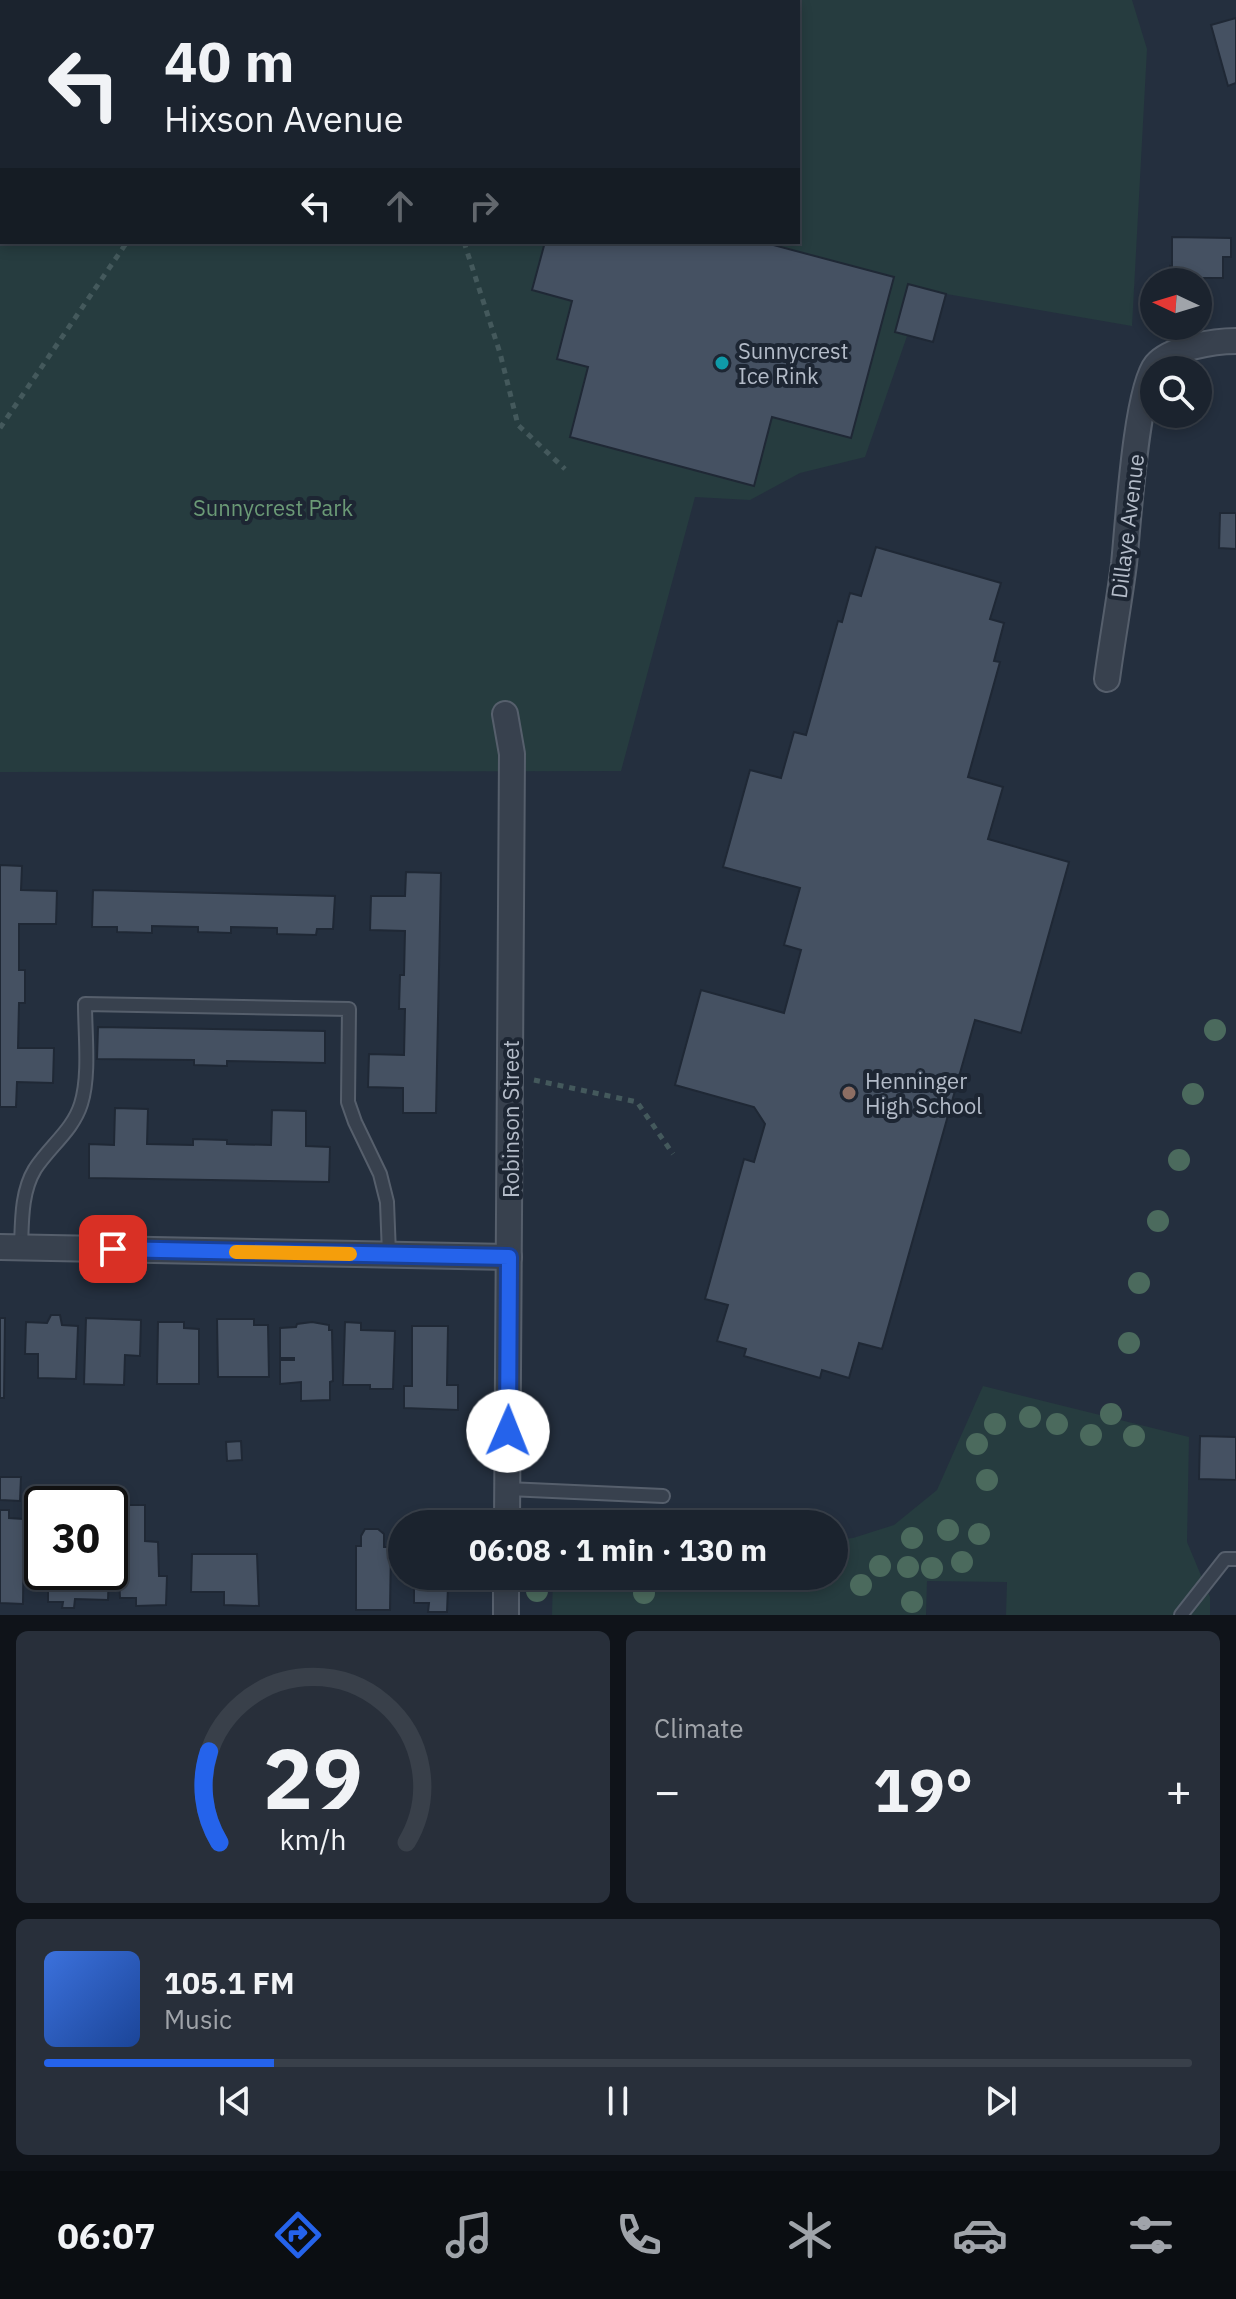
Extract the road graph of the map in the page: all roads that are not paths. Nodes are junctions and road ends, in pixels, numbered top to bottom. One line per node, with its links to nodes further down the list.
1 (1236, 341): 2 (street, Dillaye Avenue)
2 (1107, 679)
3 (505, 714): 6 (street, Robinson Street)
4 (11, 1248): 5 (street); 5 (lane)
5 (389, 1254): 6 (street)
6 (509, 1257): 7 (street, Robinson Street)
7 (507, 1489): 8 (lane); 9 (street, Robinson Street)
8 (663, 1496)
9 (507, 1510)
10 (1236, 1559): 13 (lane)
11 (506, 1590): 12 (street)
12 (506, 1615)
13 (1181, 1615)

